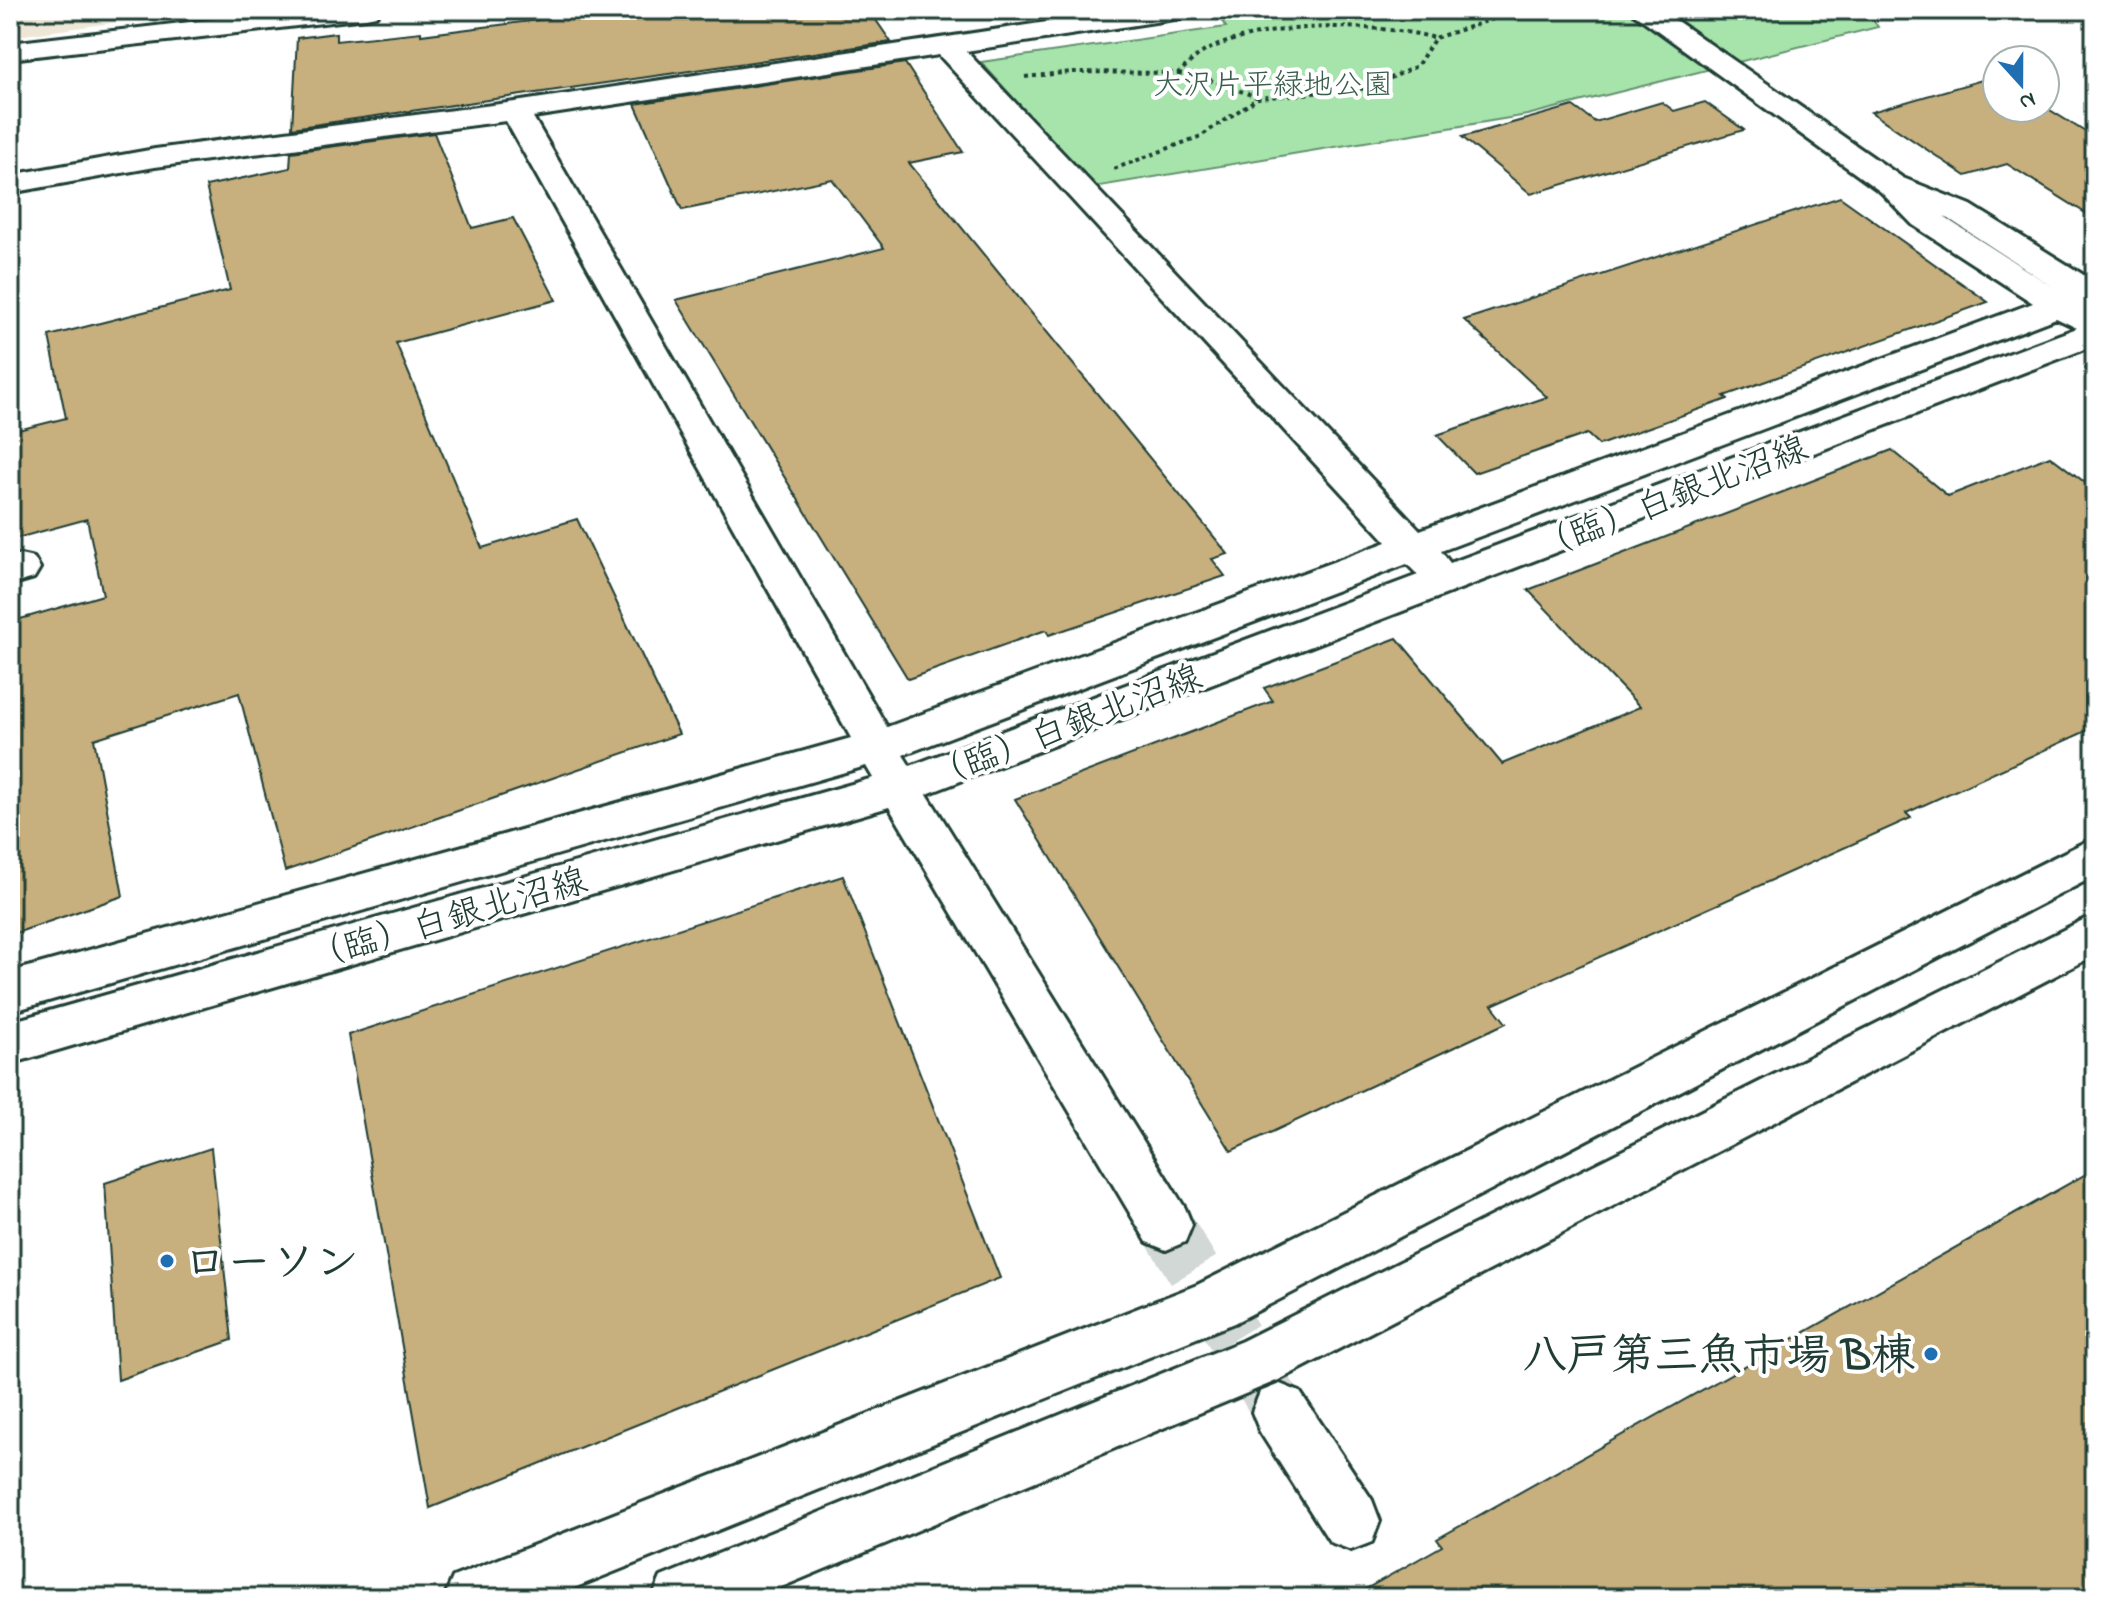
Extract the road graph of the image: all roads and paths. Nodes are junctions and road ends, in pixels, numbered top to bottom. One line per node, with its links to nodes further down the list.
1 (366, 10): 7 (street)
2 (1181, 10): 6 (street)
3 (1521, 10): 5 (path)
4 (1643, 10): 14 (street)
5 (1435, 38): 8 (path); 10 (path)
6 (944, 44): 9 (street); 11 (street)
7 (10, 51)
8 (1178, 73): 9 (path); 10 (path)
9 (983, 85): 12 (street)
10 (1258, 98): 12 (path)
11 (515, 111): 13 (street); 17 (street)
12 (1069, 179): 15 (street)
13 (10, 184)
14 (2088, 309): 15 (street, （臨）白銀北沼線); 16 (street, （臨）白銀北沼線)
15 (1415, 548): 16 (street); 17 (street, （臨）白銀北沼線)
16 (1448, 582): 18 (street, （臨）白銀北沼線)
17 (878, 747): 18 (street); 21 (street, （臨）白銀北沼線)
18 (900, 787): 22 (street, （臨）白銀北沼線); 23 (street)
19 (2095, 855): 26 (street)
20 (2095, 933): 27 (street)
21 (10, 992)
22 (10, 1043)
23 (1166, 1225)
24 (1280, 1412): 25 (street)
25 (1351, 1521)
26 (474, 1598)
27 (682, 1598)

